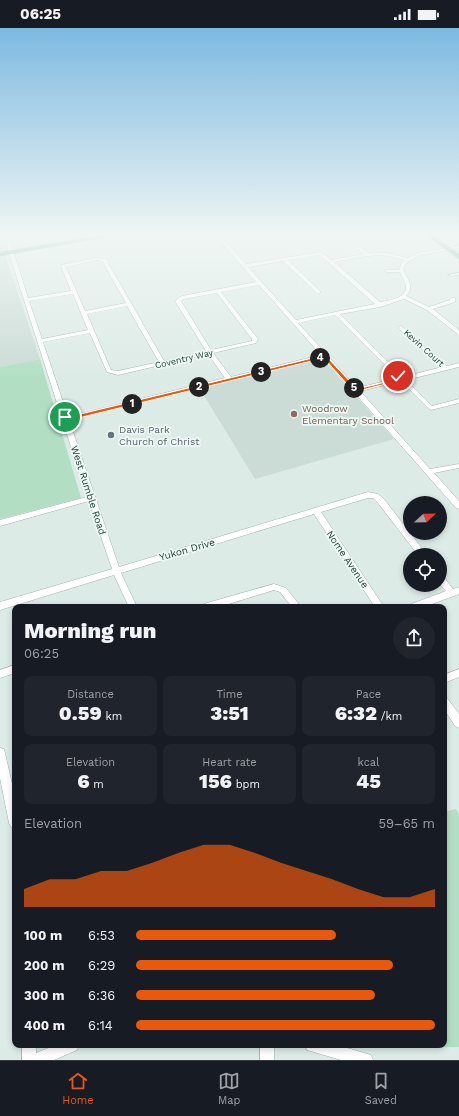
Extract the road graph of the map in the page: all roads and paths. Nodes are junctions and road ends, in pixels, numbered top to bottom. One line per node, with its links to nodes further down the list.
1 (20, 281): 13 (street, West Rumble Road)
2 (68, 281): 9 (street)
3 (116, 281): 14 (street)
4 (307, 281): 10 (street)
5 (353, 281): 15 (street)
6 (406, 281): 11 (street)
7 (260, 283): 8 (street); 19 (street)
8 (218, 291): 24 (street); 24 (street, Coventry Way)
9 (73, 292): 13 (street); 17 (street)
10 (318, 292)
11 (404, 297): 15 (street); 16 (street)
12 (453, 299): 16 (street)
13 (26, 300): 23 (street, West Rumble Road)
14 (129, 304): 17 (street); 26 (street)
15 (380, 305): 18 (street)
16 (429, 309): 22 (street)
17 (83, 313): 21 (street)
18 (336, 313): 19 (street); 30 (street)
19 (294, 322): 25 (street)
20 (402, 328): 28 (street, Kevin Court)
21 (91, 331): 23 (street); 26 (street, Coventry Way)
22 (459, 333)
23 (40, 341): 33 (street, West Rumble Road)
24 (209, 353): 26 (street, Coventry Way); 29 (street)
25 (325, 356): 29 (street); 31 (street)
26 (162, 364)
27 (459, 365): 28 (street)
28 (446, 368): 30 (street)
29 (228, 379): 33 (street)
30 (402, 379): 31 (street); 32 (street)
31 (356, 390): 35 (street)
32 (459, 400)
33 (66, 419): 36 (street, West Rumble Road)
34 (459, 466): 35 (street)
35 (429, 472): 37 (street)
36 (92, 498): 39 (street); 41 (street, West Rumble Road)
37 (459, 506)
38 (316, 511): 40 (street, Yukon Drive); 41 (street, Yukon Drive); 47 (street, Nome Avenue)
39 (0, 523)
40 (418, 548)
41 (116, 570): 44 (street, West Rumble Road); 49 (street, Yukon Drive)
42 (447, 584): 43 (street)
43 (455, 591): 48 (street)
44 (132, 604)
45 (216, 604): 46 (street)
46 (295, 604)
47 (378, 604)
48 (422, 604)
49 (0, 606)
50 (12, 670): 52 (street)
51 (459, 673): 53 (street)
52 (0, 674)
53 (447, 678)
54 (447, 705): 55 (street)
55 (459, 723)
56 (0, 753): 57 (street)
57 (12, 809)
58 (29, 1048): 62 (street)
59 (65, 1048): 63 (street)
60 (267, 1048): 64 (street)
61 (323, 1048): 65 (street)
62 (29, 1060)
63 (37, 1060)
64 (267, 1060)
65 (366, 1060)

